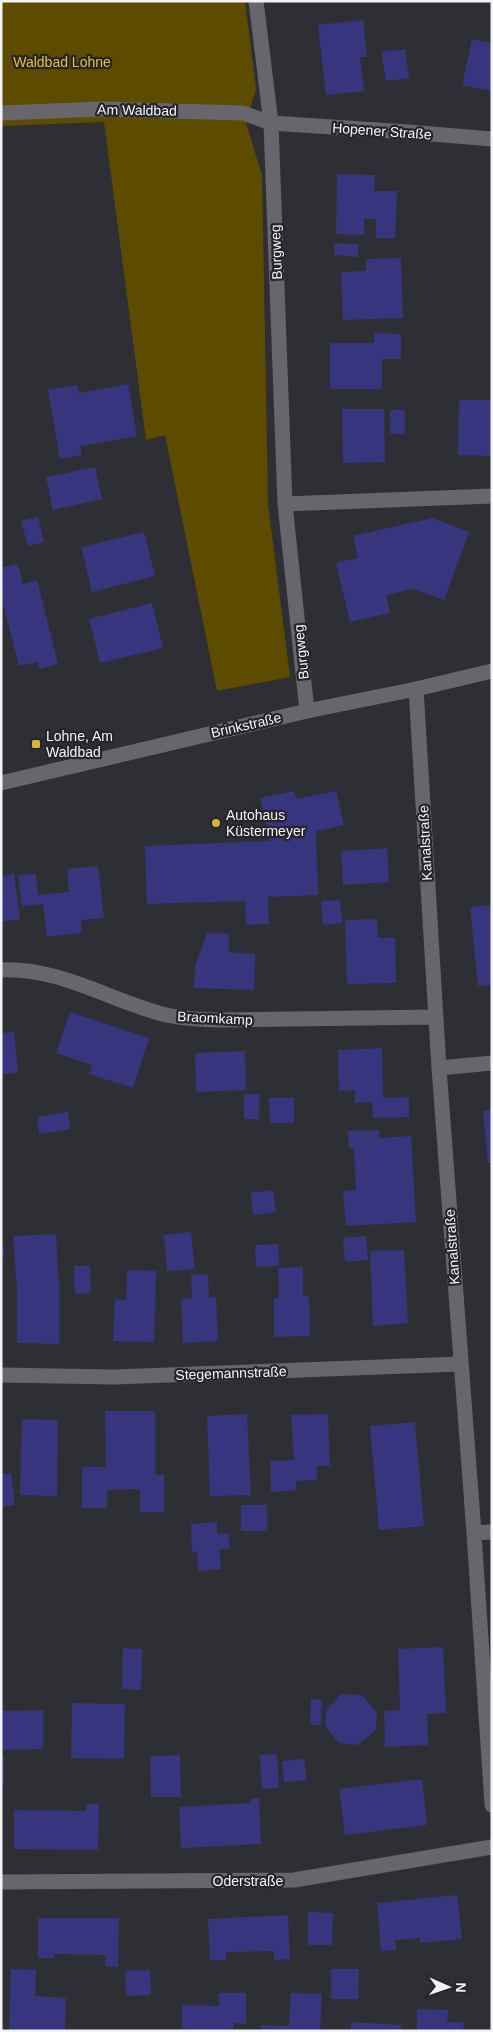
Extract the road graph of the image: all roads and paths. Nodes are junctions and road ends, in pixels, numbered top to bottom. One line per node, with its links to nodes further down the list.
1 (256, 1): 3 (street, Burgweg)
2 (1, 113): 3 (street, Am Waldbad)
3 (271, 123): 4 (street, Hopener Straße); 6 (street, Burgweg)
4 (492, 140)
5 (492, 496): 6 (street)
6 (285, 504): 9 (street, Burgweg)
7 (492, 671): 8 (street, Brinkstraße)
8 (416, 689): 9 (street, Brinkstraße); 12 (street, Kanalstraße)
9 (307, 711): 10 (street, Brinkstraße)
10 (1, 784)
11 (1, 970): 12 (street, Braomkamp)
12 (435, 1017): 14 (street, Kanalstraße)
13 (492, 1063): 14 (street)
14 (438, 1068): 15 (street, Kanalstraße)
15 (460, 1364): 16 (street, Stegemannstraße); 17 (street, Kanalstraße)
16 (1, 1375)
17 (474, 1532): 18 (street); 19 (street, Kanalstraße)
18 (492, 1532)
19 (492, 1805)
20 (492, 1848): 21 (street, Oderstraße)
21 (1, 1882)

